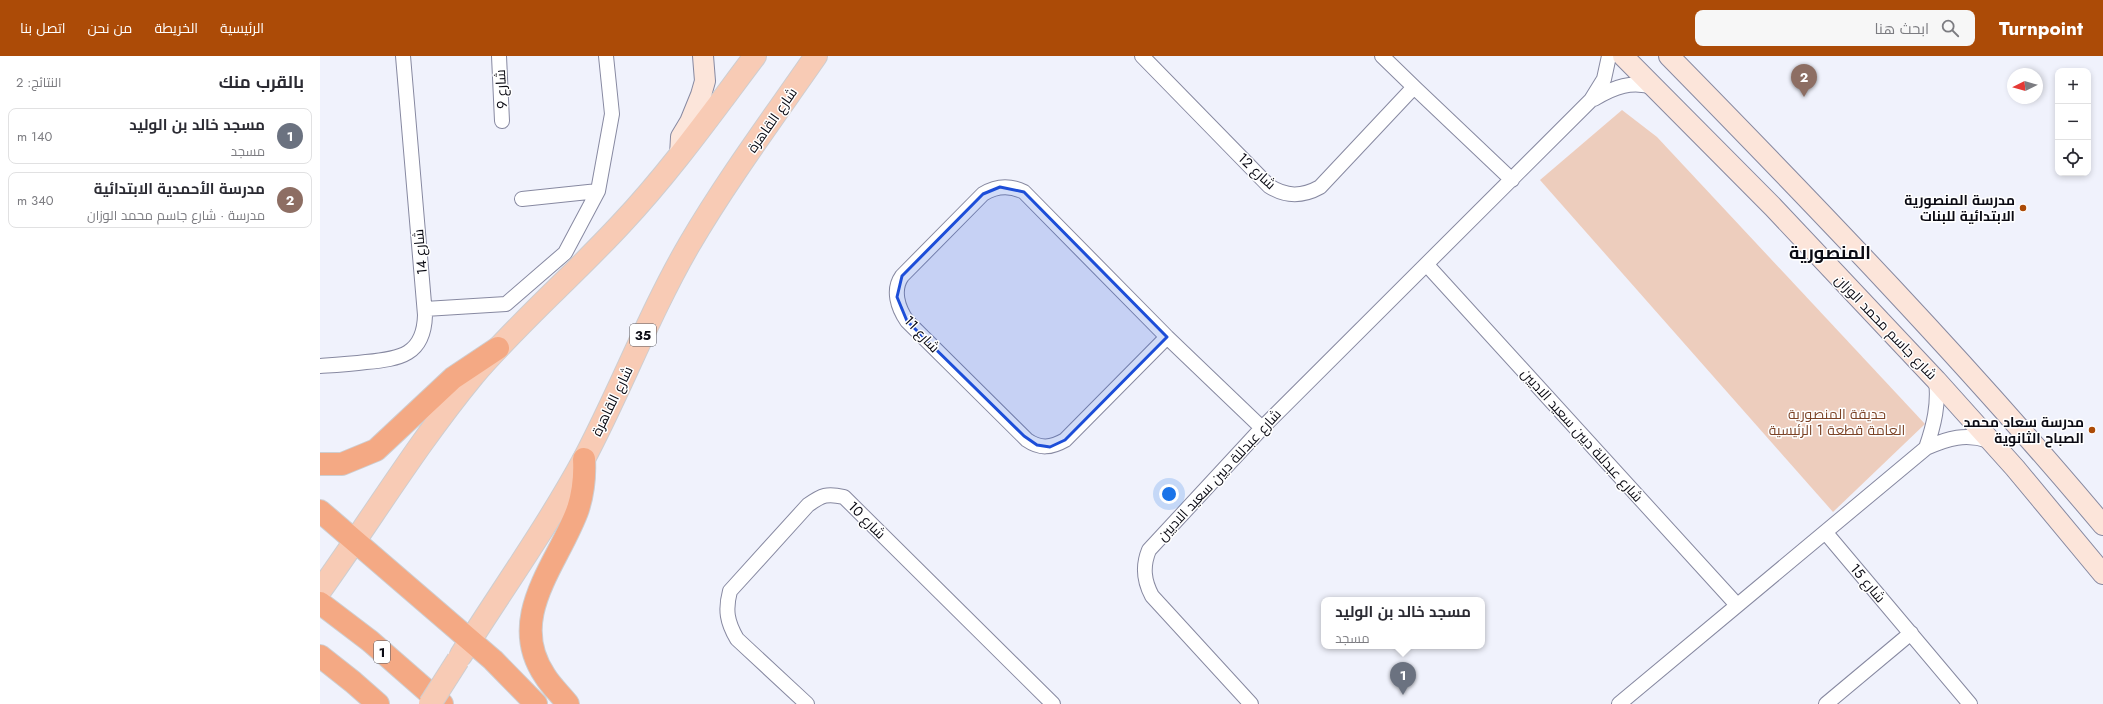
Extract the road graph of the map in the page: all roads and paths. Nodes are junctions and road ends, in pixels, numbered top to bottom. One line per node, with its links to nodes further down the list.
1 (403, 56): 25 (street, شارع 14)
2 (499, 56): 15 (street, شارع 9)
3 (606, 56): 18 (street)
4 (703, 56): 16 (street)
5 (755, 56): 16 (main road)
6 (816, 56): 34 (main road, شارع القاهرة / 35)
7 (1142, 56): 12 (street, شارع 12)
8 (1382, 56): 12 (street)
9 (1609, 56): 14 (street, شارع عبدللة ديين سعيد الاديين)
10 (1624, 56): 13 (street, شارع جاسم محمد الوزان)
11 (1669, 56): 20 (street)
12 (1414, 87): 17 (street)
13 (1655, 88): 14 (street, شارع عبدللة ديين سعيد الاديين); 21 (street, شارع جاسم محمد الوزان)
14 (1592, 100): 17 (street, شارع عبدللة ديين سعيد الاديين)
15 (502, 121)
16 (680, 155): 27 (main road)
17 (1512, 180): 23 (street, شارع عبدللة ديين سعيد الاديين)
18 (598, 191): 19 (street); 25 (street)
19 (522, 199)
20 (1830, 221): 21 (street); 22 (street)
21 (1808, 243): 24 (street, شارع جاسم محمد الوزان)
22 (1863, 256): 24 (street); 32 (street)
23 (1427, 265): 30 (street, شارع عبدللة ديين سعيد الاديين); 46 (street, شارع عبدللة ديين سعيد الاديين)
24 (1834, 272): 29 (street, شارع جاسم محمد الوزان)
25 (425, 309): 28 (street, شارع 14)
26 (1168, 337): 26 (street, شارع 11); 30 (street, شارع 11)
27 (498, 348): 35 (highway); 42 (main road)
28 (320, 366)
29 (1936, 380): 31 (street, شارع جاسم محمد الوزان); 33 (street)
30 (1262, 428): 57 (street, شارع عبدللة ديين سعيد الاديين)
31 (1989, 441): 33 (street); 36 (street, شارع جاسم محمد الوزان)
32 (2036, 446): 36 (street); 37 (street)
33 (1926, 448): 41 (street)
34 (584, 459): 48 (main road, شارع القاهرة / 35); 54 (highway)
35 (320, 464)
36 (2015, 468): 38 (street, شارع جاسم محمد الوزان)
37 (2062, 476): 38 (street); 40 (street)
38 (2039, 497): 43 (street, شارع جاسم محمد الوزان)
39 (320, 511): 42 (highway)
40 (2103, 525)
41 (1826, 533): 46 (street); 47 (street, شارع 15)
42 (352, 547): 44 (main road); 48 (highway)
43 (2103, 574)
44 (320, 591)
45 (320, 603): 52 (highway, 1)
46 (1737, 605): 58 (street)
47 (1911, 634): 59 (street); 60 (street, شارع 15)
48 (470, 640): 51 (main road, شارع القاهرة / 35, bridge); 53 (highway)
49 (320, 656): 50 (highway)
50 (378, 704)
51 (430, 704)
52 (442, 704)
53 (536, 704)
54 (568, 704)
55 (807, 704): 56 (street, شارع 10)
56 (1053, 704)
57 (1250, 704)
58 (1619, 704)
59 (1826, 704)
60 (1970, 704)

